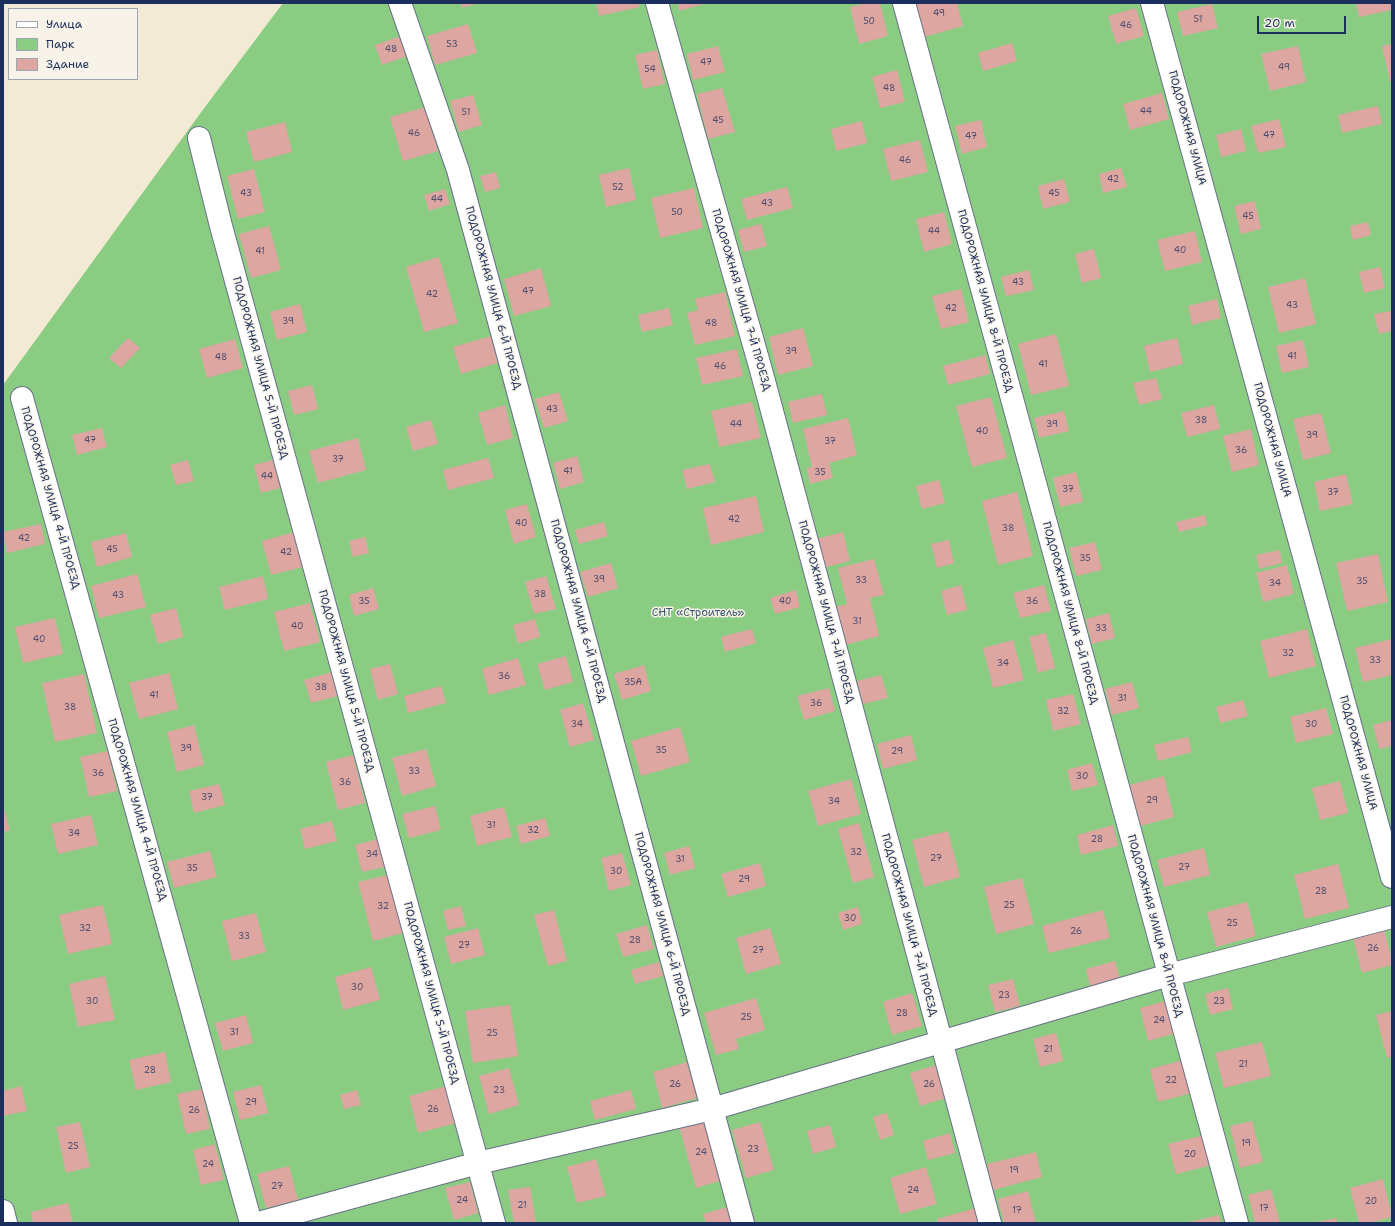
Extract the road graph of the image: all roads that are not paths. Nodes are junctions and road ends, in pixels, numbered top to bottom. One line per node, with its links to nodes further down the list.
1 (400, 3): 11 (street, ПОДОРОЖНАЯ УЛИЦА 6-Й ПРОЕЗД)
2 (656, 3): 10 (street, ПОДОРОЖНАЯ УЛИЦА 7-Й ПРОЕЗД)
3 (904, 3): 9 (street, ПОДОРОЖНАЯ УЛИЦА 8-Й ПРОЕЗД)
4 (1152, 3): 7 (street, ПОДОРОЖНАЯ УЛИЦА)
5 (199, 138): 12 (street, ПОДОРОЖНАЯ УЛИЦА 5-Й ПРОЕЗД)
6 (22, 398): 15 (street, ПОДОРОЖНАЯ УЛИЦА 4-Й ПРОЕЗД)
7 (1392, 877)
8 (1392, 917): 9 (street)
9 (1169, 975): 10 (street); 20 (street, ПОДОРОЖНАЯ УЛИЦА 8-Й ПРОЕЗД)
10 (940, 1042): 11 (street); 19 (street, ПОДОРОЖНАЯ УЛИЦА 7-Й ПРОЕЗД)
11 (712, 1109): 12 (street); 18 (street, ПОДОРОЖНАЯ УЛИЦА 6-Й ПРОЕЗД)
12 (478, 1163): 16 (street); 17 (street, ПОДОРОЖНАЯ УЛИЦА 5-Й ПРОЕЗД)
13 (3, 1211): 14 (street)
14 (6, 1223)
15 (251, 1223)
16 (258, 1223)
17 (494, 1223)
18 (744, 1223)
19 (990, 1223)
20 (1237, 1223)

